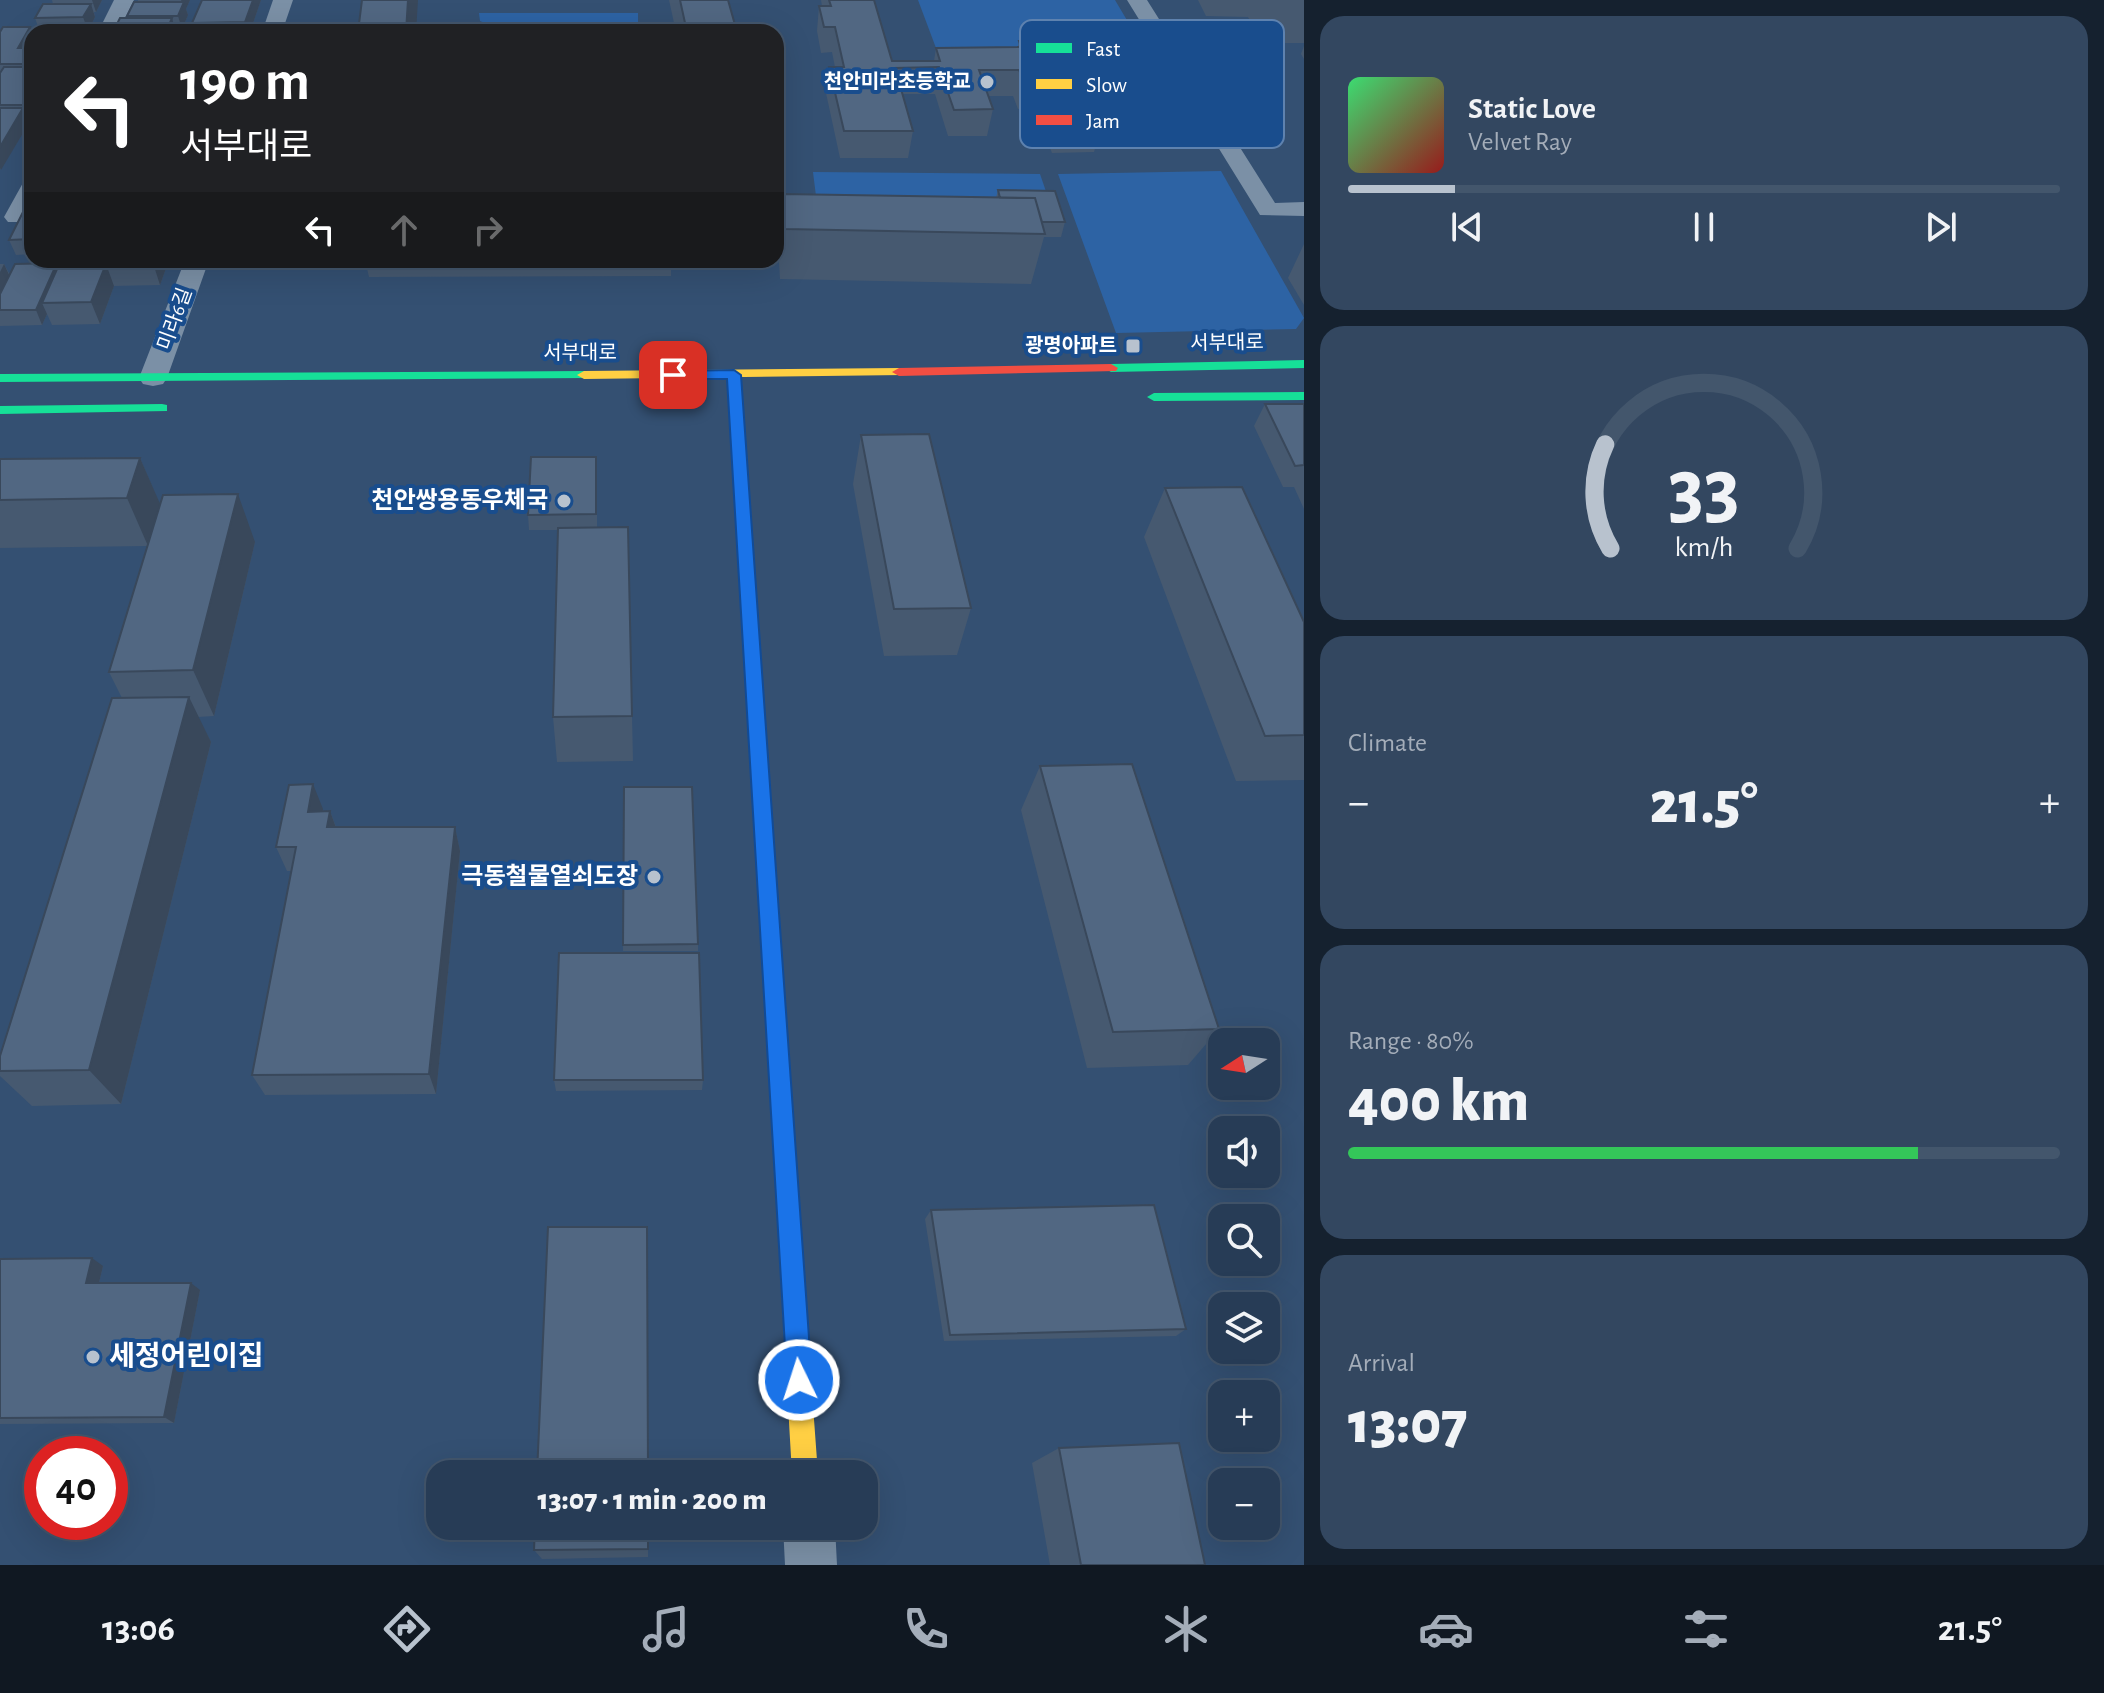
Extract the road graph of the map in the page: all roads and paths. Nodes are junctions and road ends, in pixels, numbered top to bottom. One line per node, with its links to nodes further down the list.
1 (124, 0): 5 (street)
2 (283, 0): 6 (street)
3 (1137, 0): 4 (street)
4 (1150, 20)
5 (112, 24)
6 (275, 24)
7 (1231, 148): 8 (street)
8 (1304, 209)
9 (194, 268): 13 (street, 미라6길)
10 (1304, 364): 11 (main road, 서부대로)
11 (734, 375): 13 (main road, 서부대로); 18 (main road)
12 (0, 378): 13 (main road, 서부대로)
13 (153, 378)
14 (1304, 396): 15 (main road)
15 (1132, 397)
16 (176, 408): 17 (main road)
17 (0, 410)
18 (804, 1460)
19 (810, 1540): 20 (street)
20 (811, 1565)

